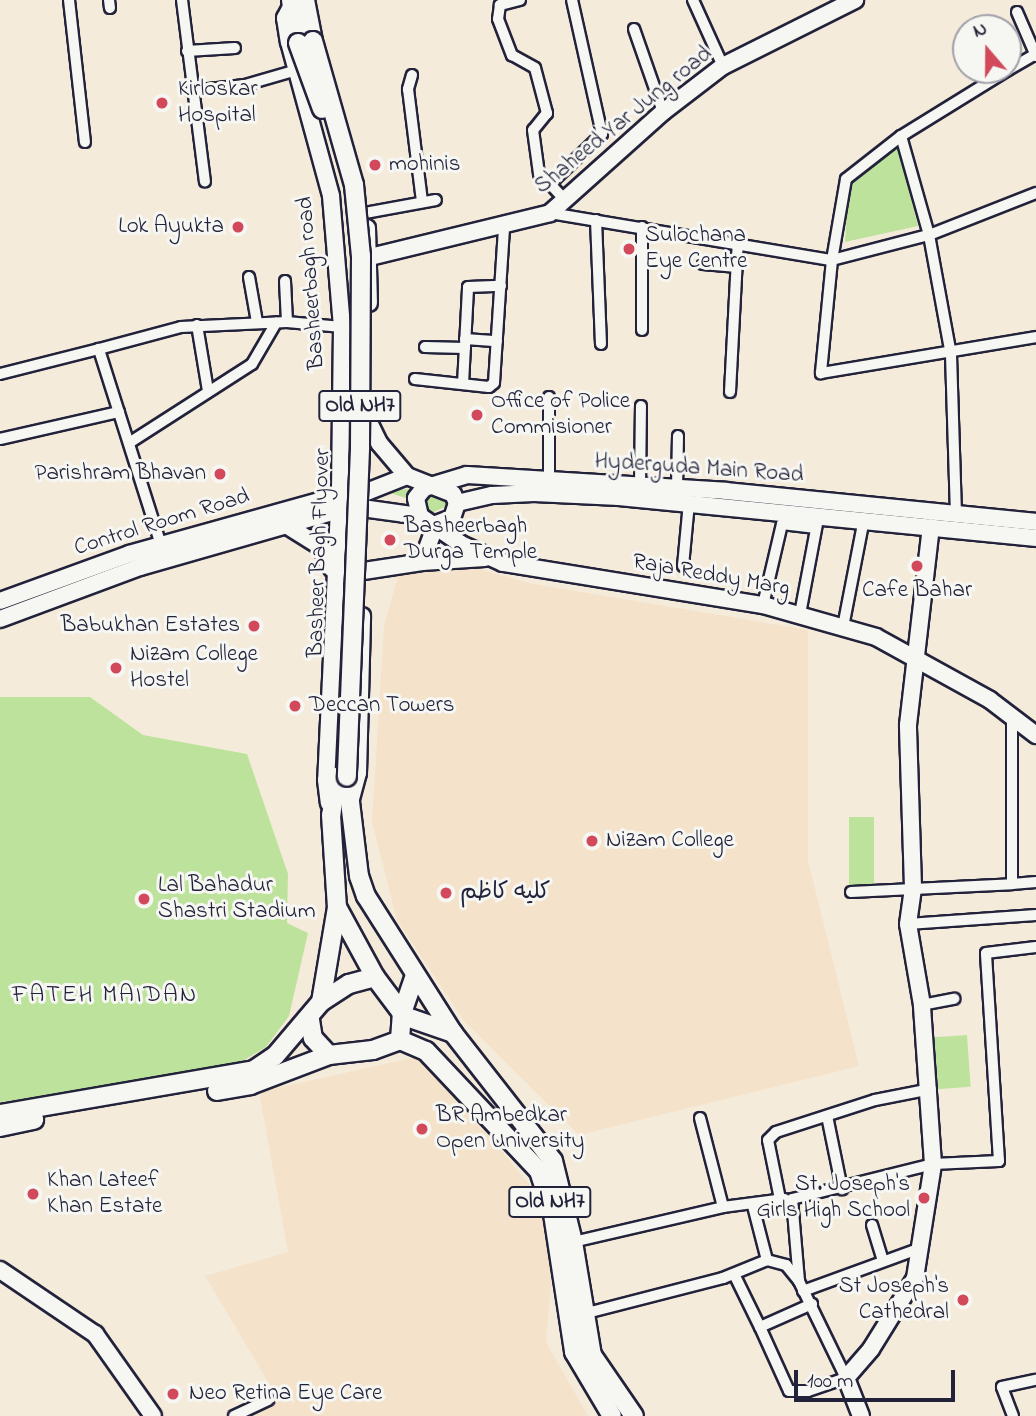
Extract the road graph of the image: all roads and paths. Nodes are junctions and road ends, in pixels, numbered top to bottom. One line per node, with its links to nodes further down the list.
1 (69, 0): 20 (street)
2 (182, 0): 11 (street)
3 (520, 0): 22 (street)
4 (572, 0): 22 (street)
5 (693, 0): 13 (street)
6 (855, 0): 13 (main road, Shaheed Yar Jung road)
7 (299, 1): 14 (main road, Basheerbagh road); 27 (main road); 97 (main road, Basheer Bagh Flyover / Old NH7, bridge)
8 (1017, 12): 12 (street)
9 (634, 29): 18 (street)
10 (235, 48): 11 (street)
11 (187, 51): 17 (street)
12 (1036, 55)
13 (723, 66): 18 (main road, Shaheed Yar Jung road)
14 (297, 70): 17 (street); 44 (main road, Basheerbagh road)
15 (412, 75): 26 (street)
16 (985, 84): 19 (street)
17 (191, 91): 21 (street)
18 (663, 112): 25 (main road, Shaheed Yar Jung road)
19 (901, 136): 32 (street); 35 (street)
20 (85, 142)
21 (205, 182)
22 (550, 184): 25 (street)
23 (1036, 193): 32 (street)
24 (436, 200): 26 (street)
25 (565, 200): 28 (main road, Shaheed Yar Jung road)
26 (422, 202): 27 (street)
27 (365, 213): 34 (main road)
28 (550, 213): 29 (street); 31 (main road, Shaheed Yar Jung road)
29 (596, 220): 30 (street); 49 (street)
30 (642, 227): 33 (street); 45 (street)
31 (505, 228): 34 (main road, Shaheed Yar Jung road); 40 (street)
32 (929, 235): 35 (street); 52 (street)
33 (738, 241): 35 (street); 37 (street)
34 (370, 257): 61 (main road)
35 (832, 260): 52 (street)
36 (703, 264): 37 (street)
37 (737, 267): 57 (street)
38 (249, 277): 41 (street)
39 (285, 281): 42 (street)
40 (501, 286): 47 (street); 48 (street)
41 (257, 322): 42 (street); 43 (street)
42 (281, 322): 44 (street); 56 (street)
43 (197, 325): 51 (street); 56 (street)
44 (342, 327): 71 (main road, Basheerbagh road)
45 (642, 330)
46 (1036, 337): 52 (street)
47 (497, 341): 48 (street); 55 (street)
48 (465, 343): 50 (street); 55 (street)
49 (601, 344)
50 (425, 347)
51 (99, 349): 53 (street); 60 (street)
52 (951, 355): 74 (street)
53 (0, 374)
54 (415, 379): 55 (street)
55 (463, 384)
56 (208, 391): 64 (street)
57 (730, 392)
58 (549, 397): 66 (street)
59 (641, 406): 68 (street)
60 (119, 412): 63 (street); 64 (street)
61 (367, 418): 65 (main road); 70 (main road)
62 (678, 436): 69 (street)
63 (0, 439)
64 (129, 443): 83 (street)
65 (407, 476): 67 (main road, Hyderguda Main Road); 70 (main road)
66 (549, 481): 67 (main road, Hyderguda Main Road); 68 (main road, Hyderguda Main Road)
67 (434, 483): 73 (main road); 75 (main road)
68 (640, 486): 69 (main road, Hyderguda Main Road)
69 (677, 488): 74 (main road, Hyderguda Main Road)
70 (363, 500): 71 (main road); 75 (main road, Raja Reddy Marg); 88 (main road)
71 (339, 502): 80 (main road, Control Room Road); 83 (main road, Control Room Road); 87 (main road, Basheerbagh road)
72 (689, 502): 73 (main road, Hyderguda Main Road); 78 (main road, Hyderguda Main Road); 86 (street)
73 (457, 503): 79 (main road)
74 (956, 513): 77 (main road, Hyderguda Main Road)
75 (420, 516): 79 (main road, Raja Reddy Marg)
76 (864, 519): 78 (main road, Hyderguda Main Road); 81 (main road, Hyderguda Main Road); 93 (street)
77 (1029, 519)
78 (818, 522): 90 (street); 91 (street)
79 (436, 524): 84 (main road, Raja Reddy Marg); 85 (main road)
80 (286, 525): 87 (main road); 92 (main road, Control Room Road)
81 (931, 527): 82 (main road, Hyderguda Main Road); 94 (main road)
82 (1036, 538)
83 (161, 545): 89 (main road, Control Room Road)
84 (487, 558): 85 (main road); 90 (main road, Raja Reddy Marg)
85 (422, 562): 88 (main road)
86 (683, 566)
87 (334, 574): 88 (main road); 99 (main road, Basheerbagh road)
88 (362, 575): 98 (main road)
89 (0, 601)
90 (763, 605): 91 (main road, Raja Reddy Marg)
91 (800, 614): 93 (main road, Raja Reddy Marg)
92 (0, 619)
93 (843, 627): 94 (main road, Raja Reddy Marg)
94 (916, 660): 95 (main road, Raja Reddy Marg); 102 (main road)
95 (1012, 717): 96 (main road, Raja Reddy Marg); 101 (street)
96 (1036, 735)
97 (342, 777): 98 (main road, Basheer Bagh Flyover / Old NH7); 99 (main road, Basheer Bagh Flyover / Old NH7)
98 (349, 808): 109 (main road, Old NH7)
99 (331, 815): 104 (main road, Old NH7)
100 (1036, 882): 101 (street)
101 (1012, 884): 102 (street)
102 (913, 887): 103 (street); 106 (main road)
103 (851, 892)
104 (337, 908): 108 (main road, Old NH7); 111 (main road)
105 (1036, 915): 106 (street)
106 (908, 924): 112 (main road)
107 (1036, 947): 123 (street)
108 (375, 977): 111 (main road); 113 (main road, Old NH7)
109 (414, 978): 113 (main road); 115 (main road, Old NH7)
110 (954, 999): 112 (street)
111 (321, 1002): 114 (main road)
112 (922, 1005): 118 (main road)
113 (403, 1014): 115 (main road); 116 (main road)
114 (310, 1020): 117 (main road); 119 (main road)
115 (453, 1033): 130 (main road, Old NH7)
116 (400, 1040): 117 (main road); 145 (main road, Old NH7)
117 (330, 1055): 122 (main road)
118 (931, 1090): 120 (street); 123 (main road)
119 (0, 1114)
120 (827, 1116): 124 (street); 125 (street)
121 (700, 1118): 128 (street)
122 (0, 1127)
123 (933, 1164): 124 (street); 131 (main road)
124 (842, 1189): 126 (street)
125 (780, 1199): 126 (street); 127 (street)
126 (792, 1199): 136 (street)
127 (753, 1206): 128 (street); 133 (street)
128 (723, 1207): 130 (street)
129 (872, 1225): 132 (street)
130 (573, 1242): 138 (main road, Old NH7)
131 (918, 1248): 132 (street); 140 (main road)
132 (883, 1260): 136 (street)
133 (767, 1261): 135 (street); 136 (street)
134 (0, 1270): 143 (main road)
135 (734, 1274): 138 (street); 139 (street)
136 (801, 1286): 137 (street)
137 (813, 1304): 139 (street); 140 (street)
138 (583, 1314): 146 (main road, Old NH7)
139 (760, 1327): 140 (street)
140 (846, 1378): 147 (main road)
141 (1036, 1380): 148 (street)
142 (268, 1400): 144 (street)
143 (153, 1416)
144 (234, 1416)
145 (612, 1416)
146 (634, 1416)
147 (861, 1416)
148 (1013, 1416)

